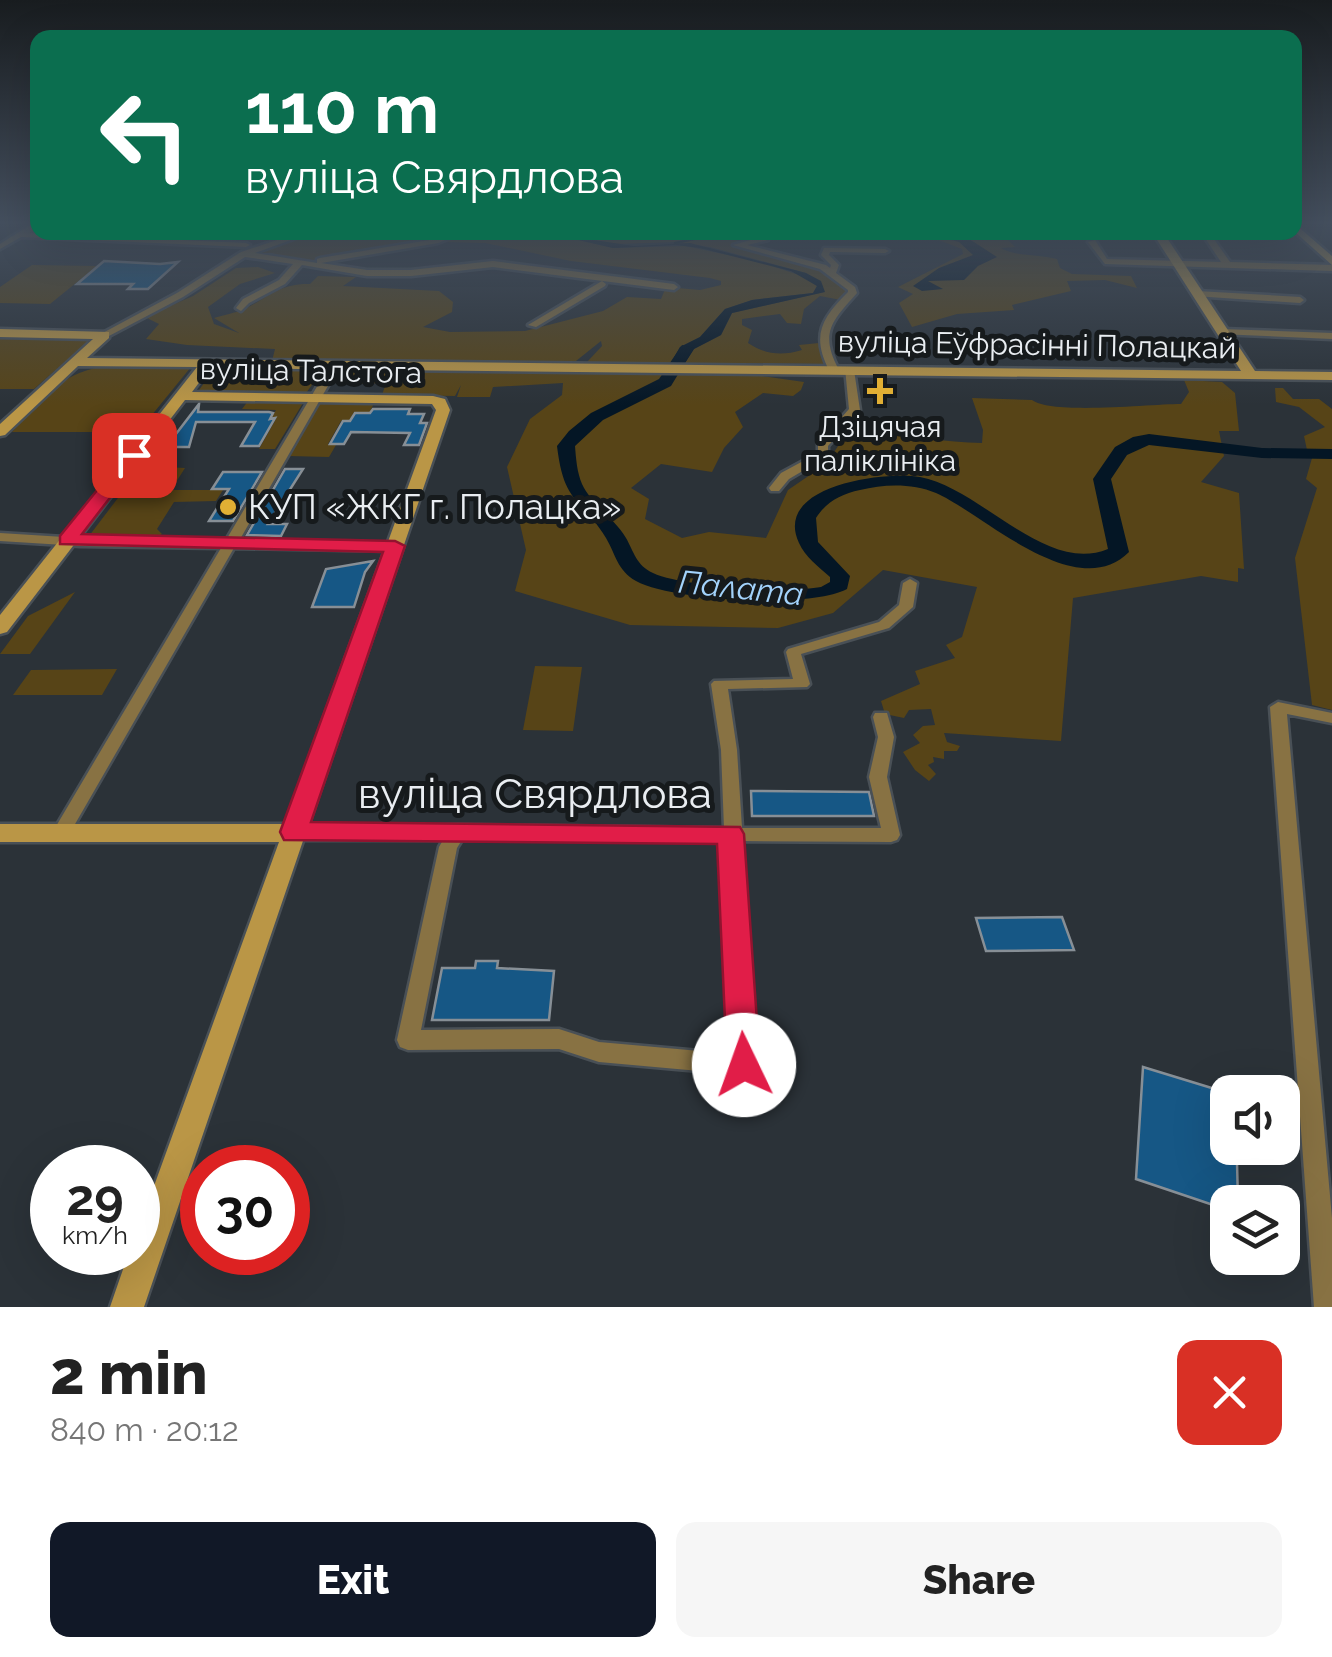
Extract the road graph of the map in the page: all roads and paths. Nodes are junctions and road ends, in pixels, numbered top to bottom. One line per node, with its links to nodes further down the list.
1 (196, 283): 15 (street)
2 (280, 283): 11 (street)
3 (606, 283): 7 (street)
4 (641, 283): 8 (street)
5 (844, 283): 21 (street)
6 (1190, 283): 9 (main road)
7 (602, 284): 12 (street)
8 (674, 287)
9 (1197, 294): 10 (street); 13 (main road)
10 (1300, 300)
11 (242, 308)
12 (533, 326)
13 (1222, 332): 16 (street); 22 (main road)
14 (0, 333): 15 (main road)
15 (104, 335): 17 (main road)
16 (1332, 336)
17 (74, 362): 18 (main road); 24 (main road)
18 (110, 362): 19 (main road); 24 (main road)
19 (207, 363): 20 (main road); 25 (main road)
20 (335, 365): 21 (main road, вуліца Еўфрасінні Полацкай); 26 (street)
21 (841, 370): 22 (main road, вуліца Еўфрасінні Полацкай); 28 (street)
22 (1251, 375): 23 (main road, вуліца Еўфрасінні Полацкай)
23 (1332, 376)
24 (56, 378): 27 (main road)
25 (181, 396): 26 (main road, вуліца Талстога); 30 (main road)
26 (314, 397): 31 (street); 32 (main road, вуліца Талстога)
27 (0, 432)
28 (775, 488)
29 (0, 537): 30 (street)
30 (67, 540): 31 (street); 34 (main road)
31 (227, 544): 32 (street); 38 (street)
32 (395, 546): 39 (main road)
33 (910, 583): 41 (street)
34 (0, 628)
35 (881, 717): 41 (street, вуліца Свярдлова)
36 (1332, 718): 43 (street)
37 (0, 832): 38 (main road, вуліца Свярдлова)
38 (61, 832): 39 (main road, вуліца Свярдлова)
39 (294, 832): 40 (street, вуліца Свярдлова); 42 (main road)
40 (458, 832): 41 (street, вуліца Свярдлова); 41 (street)
41 (731, 834)
42 (127, 1307)
43 (1327, 1307)

